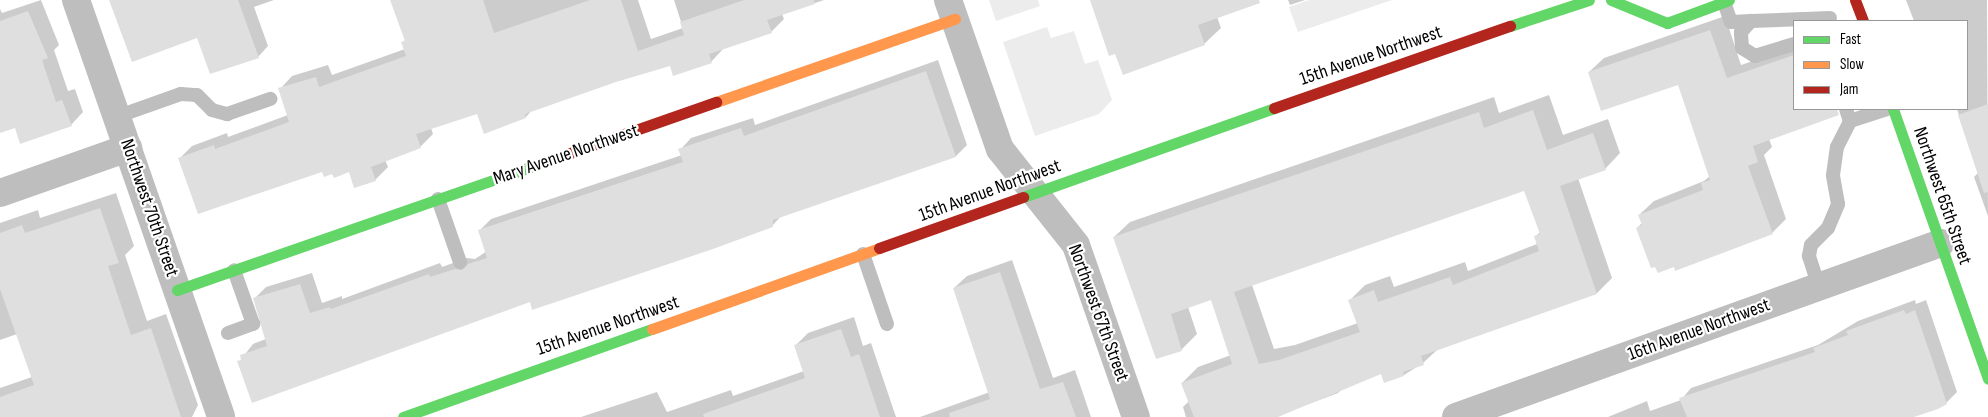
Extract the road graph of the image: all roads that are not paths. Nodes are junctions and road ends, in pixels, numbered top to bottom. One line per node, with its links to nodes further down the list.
1 (76, 0): 13 (street, Northwest 70th Street)
2 (1589, 0): 16 (main road, 15th Avenue Northwest)
3 (1611, 0): 4 (main road)
4 (1727, 1): 7 (lane)
5 (951, 10): 16 (street, Northwest 67th Street); 17 (main road, Mary Avenue Northwest)
6 (1846, 13): 7 (lane)
7 (1751, 22): 8 (lane)
8 (1793, 44)
9 (270, 99): 13 (lane)
10 (1880, 110): 12 (lane)
11 (1893, 110): 18 (main road, Northwest 65th Street)
12 (1848, 115): 22 (lane)
13 (116, 117): 14 (street, Northwest 70th Street)
14 (128, 148): 15 (street); 23 (street, Northwest 70th Street)
15 (0, 193)
16 (1035, 194): 19 (main road, 15th Avenue Northwest); 29 (street, Northwest 67th Street)
17 (438, 199): 20 (lane); 21 (main road, Mary Avenue Northwest)
18 (1941, 243): 22 (street, 16th Avenue Northwest); 26 (main road, Northwest 65th Street)
19 (863, 254): 24 (lane); 28 (main road, 15th Avenue Northwest)
20 (460, 262)
21 (234, 270): 23 (main road, Mary Avenue Northwest); 25 (lane)
22 (1819, 287): 30 (street, 16th Avenue Northwest)
23 (177, 290): 27 (street, Northwest 70th Street)
24 (887, 324)
25 (228, 333)
26 (1988, 379)
27 (221, 417)
28 (403, 417)
29 (1136, 417)
30 (1456, 417)

